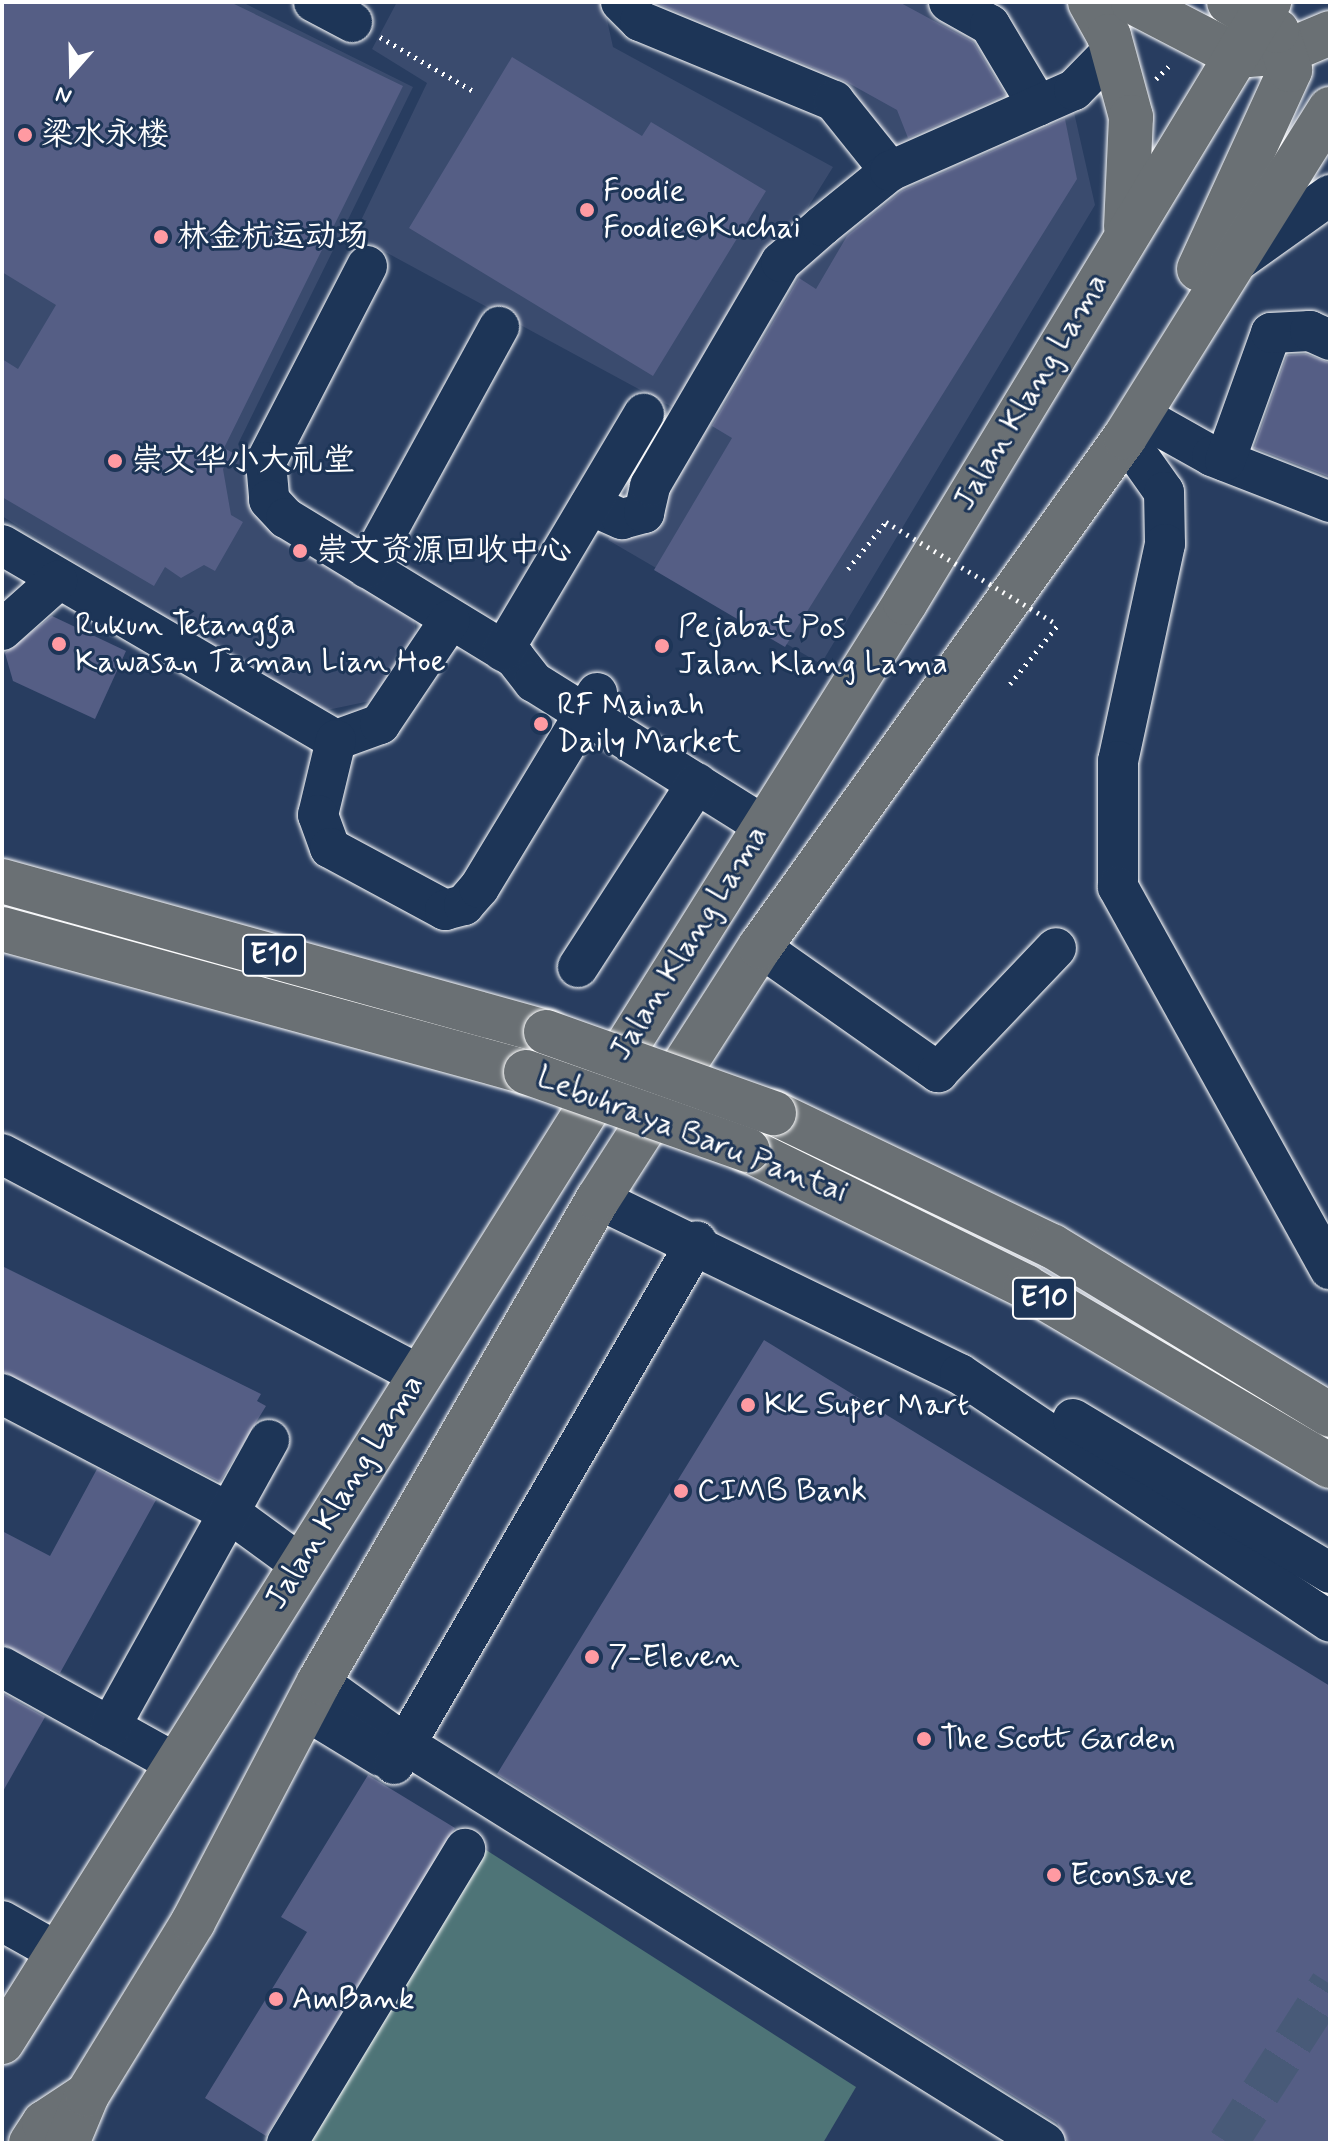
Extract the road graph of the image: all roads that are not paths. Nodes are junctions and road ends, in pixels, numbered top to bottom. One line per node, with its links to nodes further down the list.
1 (314, 2): 7 (street)
2 (621, 2): 16 (street)
3 (949, 2): 12 (street)
4 (1090, 2): 9 (main road)
5 (1133, 2): 11 (main road)
6 (1253, 7): 10 (main road); 11 (main road, Jalan Klang Lama)
7 (366, 30)
8 (1330, 33): 10 (main road)
9 (1114, 49): 12 (street); 18 (main road)
10 (1285, 52): 11 (main road); 24 (main road)
11 (1237, 56): 18 (main road, Jalan Klang Lama)
12 (1038, 106): 16 (street)
13 (1330, 109): 15 (main road, Jalan Klang Lama)
14 (1330, 125): 15 (street)
15 (1295, 162): 20 (main road, Jalan Klang Lama)
16 (890, 171): 27 (street)
17 (1330, 195): 20 (street)
18 (1126, 234): 37 (main road, Jalan Klang Lama)
19 (367, 266): 29 (street)
20 (1228, 269): 24 (main road, Jalan Klang Lama)
21 (499, 327): 29 (street)
22 (1330, 340): 25 (street)
23 (644, 414): 27 (street)
24 (1124, 436): 25 (street); 40 (main road, Jalan Klang Lama); 46 (street)
25 (1225, 461): 26 (street)
26 (1330, 502)
27 (590, 505): 33 (street)
28 (2, 545): 30 (street)
29 (367, 568): 31 (street)
30 (57, 581): 32 (street); 35 (street)
31 (450, 620): 33 (street); 35 (street)
32 (2, 630)
33 (509, 655): 34 (street)
34 (591, 703): 35 (street); 36 (street); 37 (street)
35 (336, 740)
36 (697, 783): 37 (street); 42 (street)
37 (770, 815): 47 (main road, Jalan Klang Lama)
38 (2, 881): 49 (main road, Lebuhraya Baru Pantai / E10, bridge)
39 (2, 929): 51 (main road, Lebuhraya Baru Pantai / E10, bridge)
40 (760, 947): 41 (street); 44 (main road, Jalan Klang Lama)
41 (1056, 948)
42 (578, 967)
43 (2, 1154): 47 (street)
44 (598, 1199): 45 (street); 57 (main road, Jalan Klang Lama)
45 (697, 1241): 54 (street); 55 (street); 59 (street)
46 (1330, 1269)
47 (419, 1375): 53 (main road, Jalan Klang Lama)
48 (2, 1394): 52 (street)
49 (1330, 1415)
50 (269, 1440): 52 (street)
51 (1330, 1466)
52 (230, 1513): 53 (street); 58 (street)
53 (300, 1564): 60 (main road, Jalan Klang Lama)
54 (1330, 1573)
55 (1330, 1622)
56 (2, 1667): 58 (street)
57 (312, 1695): 59 (street); 65 (main road, Jalan Klang Lama)
58 (110, 1727): 60 (street)
59 (399, 1754): 67 (street); 68 (street)
60 (175, 1763): 63 (main road, Jalan Klang Lama)
61 (465, 1849): 66 (street)
62 (2, 1921): 63 (street)
63 (57, 1952): 64 (main road, Jalan Klang Lama)
64 (2, 2042)
65 (61, 2142)
66 (287, 2143)
67 (1017, 2143)
68 (1045, 2143)

